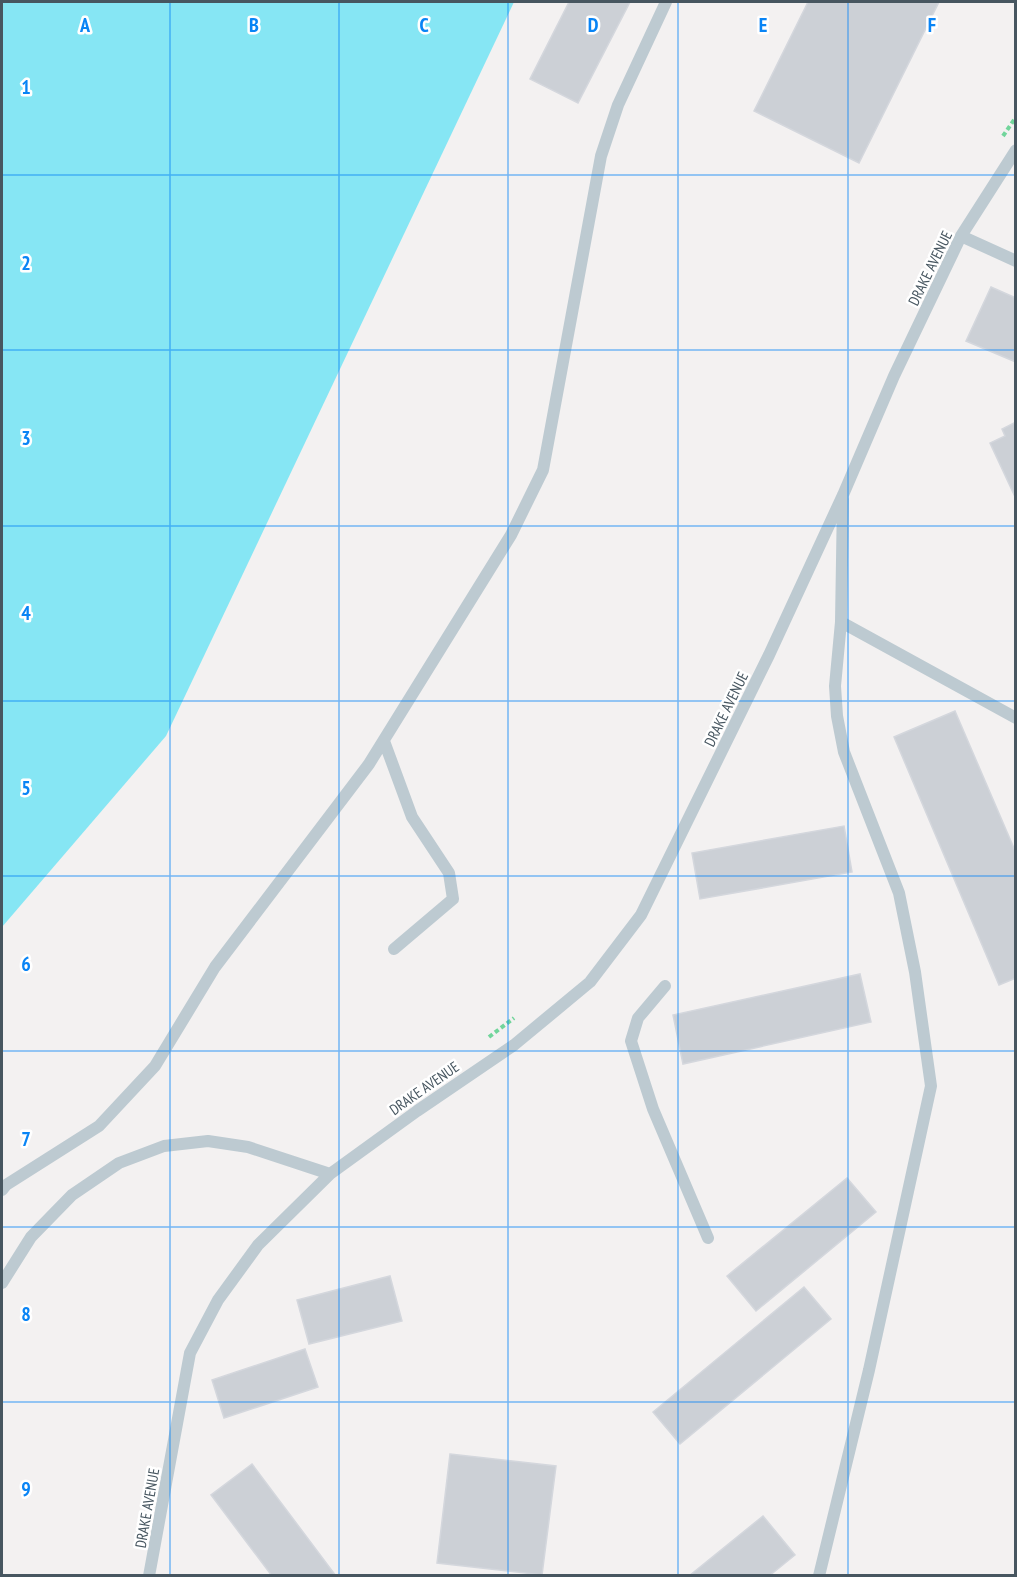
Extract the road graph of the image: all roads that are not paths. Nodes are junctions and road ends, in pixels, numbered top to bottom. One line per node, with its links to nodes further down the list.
1 (666, 2): 8 (lane)
2 (1016, 150): 3 (lane, DRAKE AVENUE)
3 (961, 236): 4 (lane); 5 (lane, DRAKE AVENUE)
4 (1016, 261)
5 (843, 495): 6 (lane); 11 (lane, DRAKE AVENUE)
6 (841, 622): 7 (lane); 16 (lane)
7 (1016, 718)
8 (384, 741): 9 (lane); 12 (lane)
9 (394, 949)
10 (665, 986): 13 (lane)
11 (330, 1174): 14 (lane); 15 (lane, DRAKE AVENUE)
12 (2, 1190)
13 (708, 1238)
14 (2, 1283)
15 (149, 1575)
16 (819, 1575)

